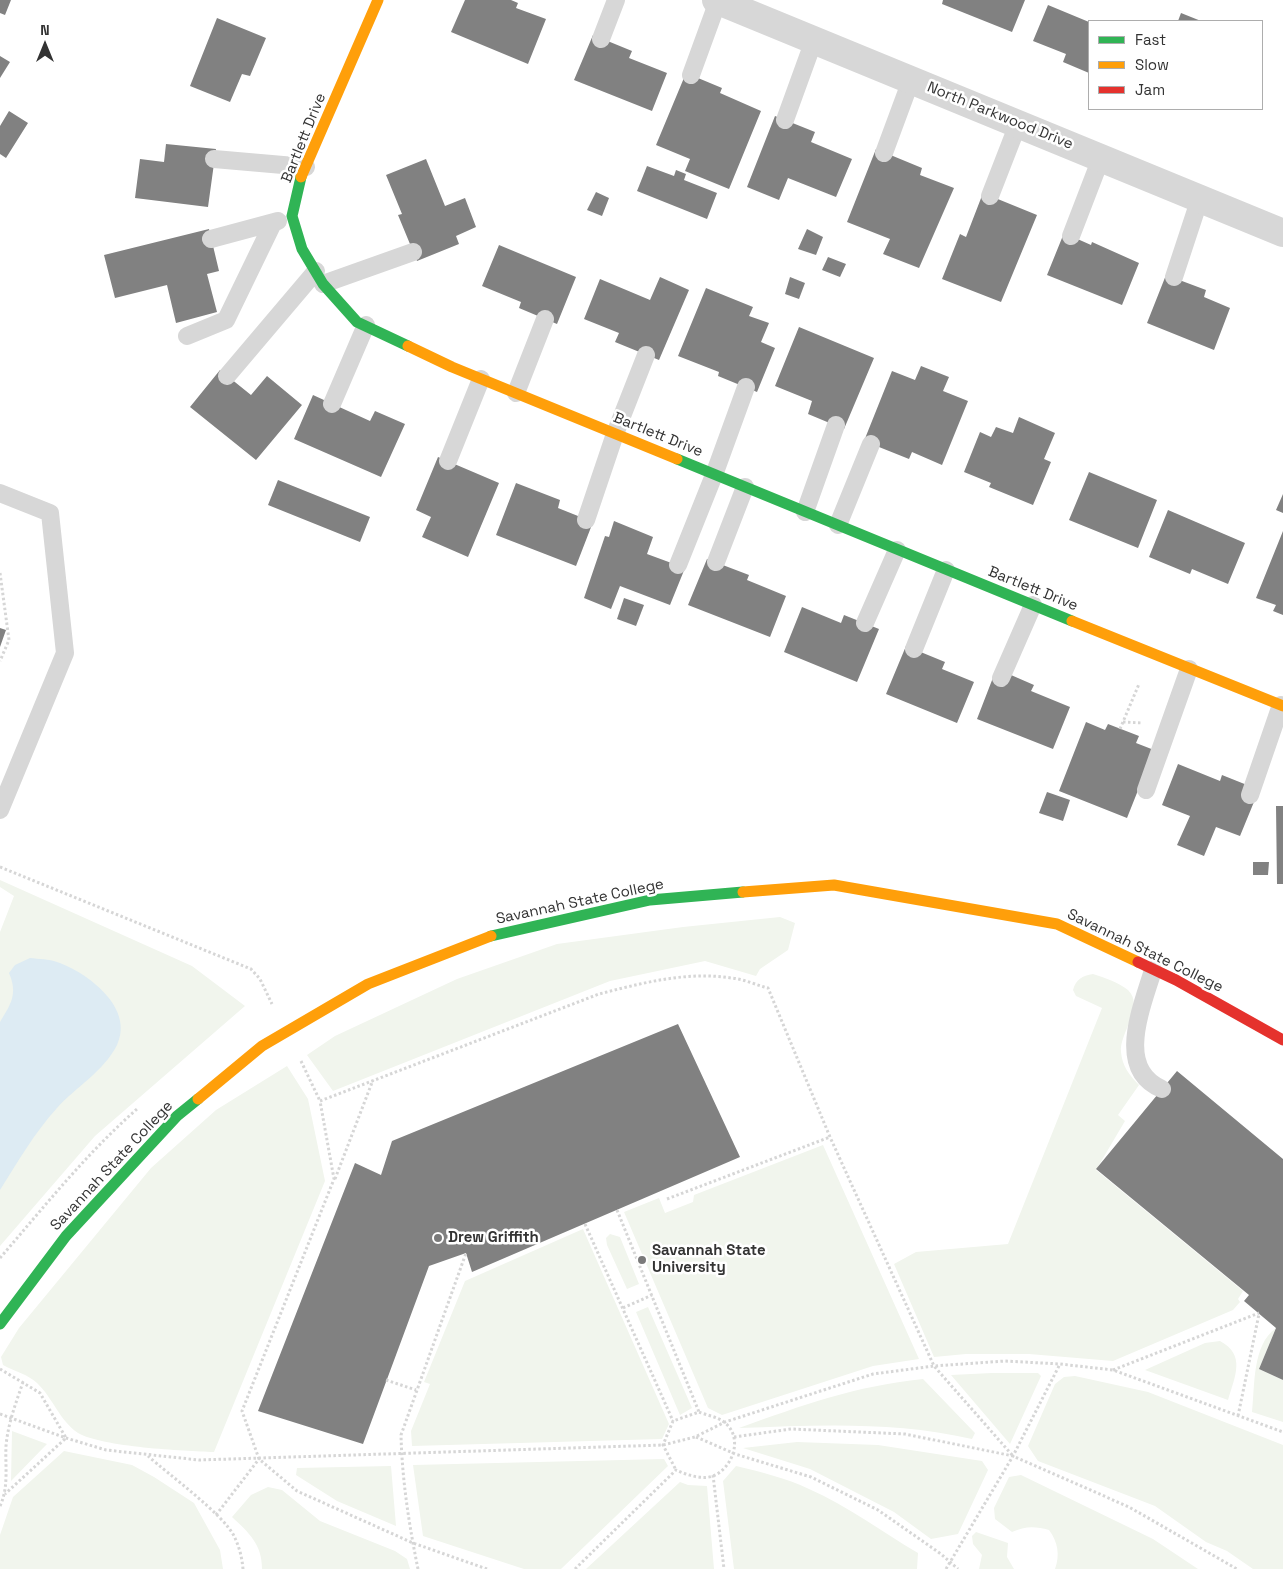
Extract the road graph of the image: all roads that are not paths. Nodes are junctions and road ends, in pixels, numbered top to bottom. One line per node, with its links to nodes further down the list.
1 (378, 0): 13 (street, Bartlett Drive)
2 (616, 0): 4 (lane)
3 (717, 0): 5 (street, North Parkwood Drive); 6 (lane)
4 (601, 39)
5 (814, 40): 7 (street, North Parkwood Drive); 8 (lane)
6 (691, 75)
7 (911, 80): 9 (street, North Parkwood Drive); 10 (lane)
8 (784, 120)
9 (1018, 124): 11 (street, North Parkwood Drive); 14 (lane)
10 (884, 153)
11 (1101, 158): 15 (street, North Parkwood Drive); 19 (lane)
12 (214, 160): 13 (lane)
13 (306, 167): 16 (street, Bartlett Drive)
14 (990, 196)
15 (1200, 198): 18 (street, North Parkwood Drive); 23 (lane)
16 (292, 216): 17 (lane); 22 (street, Bartlett Drive)
17 (273, 223): 20 (lane); 26 (lane)
18 (1283, 233)
19 (1071, 236)
20 (211, 239)
21 (413, 252): 22 (lane)
22 (319, 278): 25 (street, Bartlett Drive); 28 (lane)
23 (1174, 278)
24 (545, 319): 31 (lane)
25 (366, 326): 29 (street, Bartlett Drive); 32 (lane)
26 (187, 336)
27 (646, 355): 34 (lane)
28 (227, 376)
29 (481, 378): 31 (street, Bartlett Drive); 36 (lane)
30 (746, 387): 37 (lane)
31 (516, 393): 34 (street, Bartlett Drive)
32 (332, 404)
33 (836, 425): 40 (lane)
34 (615, 434): 37 (street, Bartlett Drive); 41 (lane)
35 (871, 444): 42 (lane)
36 (448, 461)
37 (714, 474): 38 (street, Bartlett Drive); 45 (lane)
38 (745, 488): 40 (street, Bartlett Drive); 44 (lane)
39 (0, 493): 55 (lane)
40 (805, 512): 42 (street, Bartlett Drive)
41 (586, 520)
42 (838, 525): 43 (street, Bartlett Drive)
43 (897, 550): 46 (street, Bartlett Drive); 48 (lane)
44 (716, 562)
45 (678, 565)
46 (946, 570): 47 (street, Bartlett Drive); 49 (lane)
47 (1033, 606): 50 (street, Bartlett Drive); 51 (lane)
48 (865, 623)
49 (914, 649)
50 (1189, 669): 52 (street, Bartlett Drive); 53 (lane)
51 (1002, 678)
52 (1282, 705): 54 (lane)
53 (1146, 790)
54 (1250, 795)
55 (0, 810)
56 (1153, 970): 57 (street, Savannah State College); 58 (lane); 59 (street, Savannah State College)
57 (1283, 1040)
58 (1162, 1089)
59 (0, 1324)

